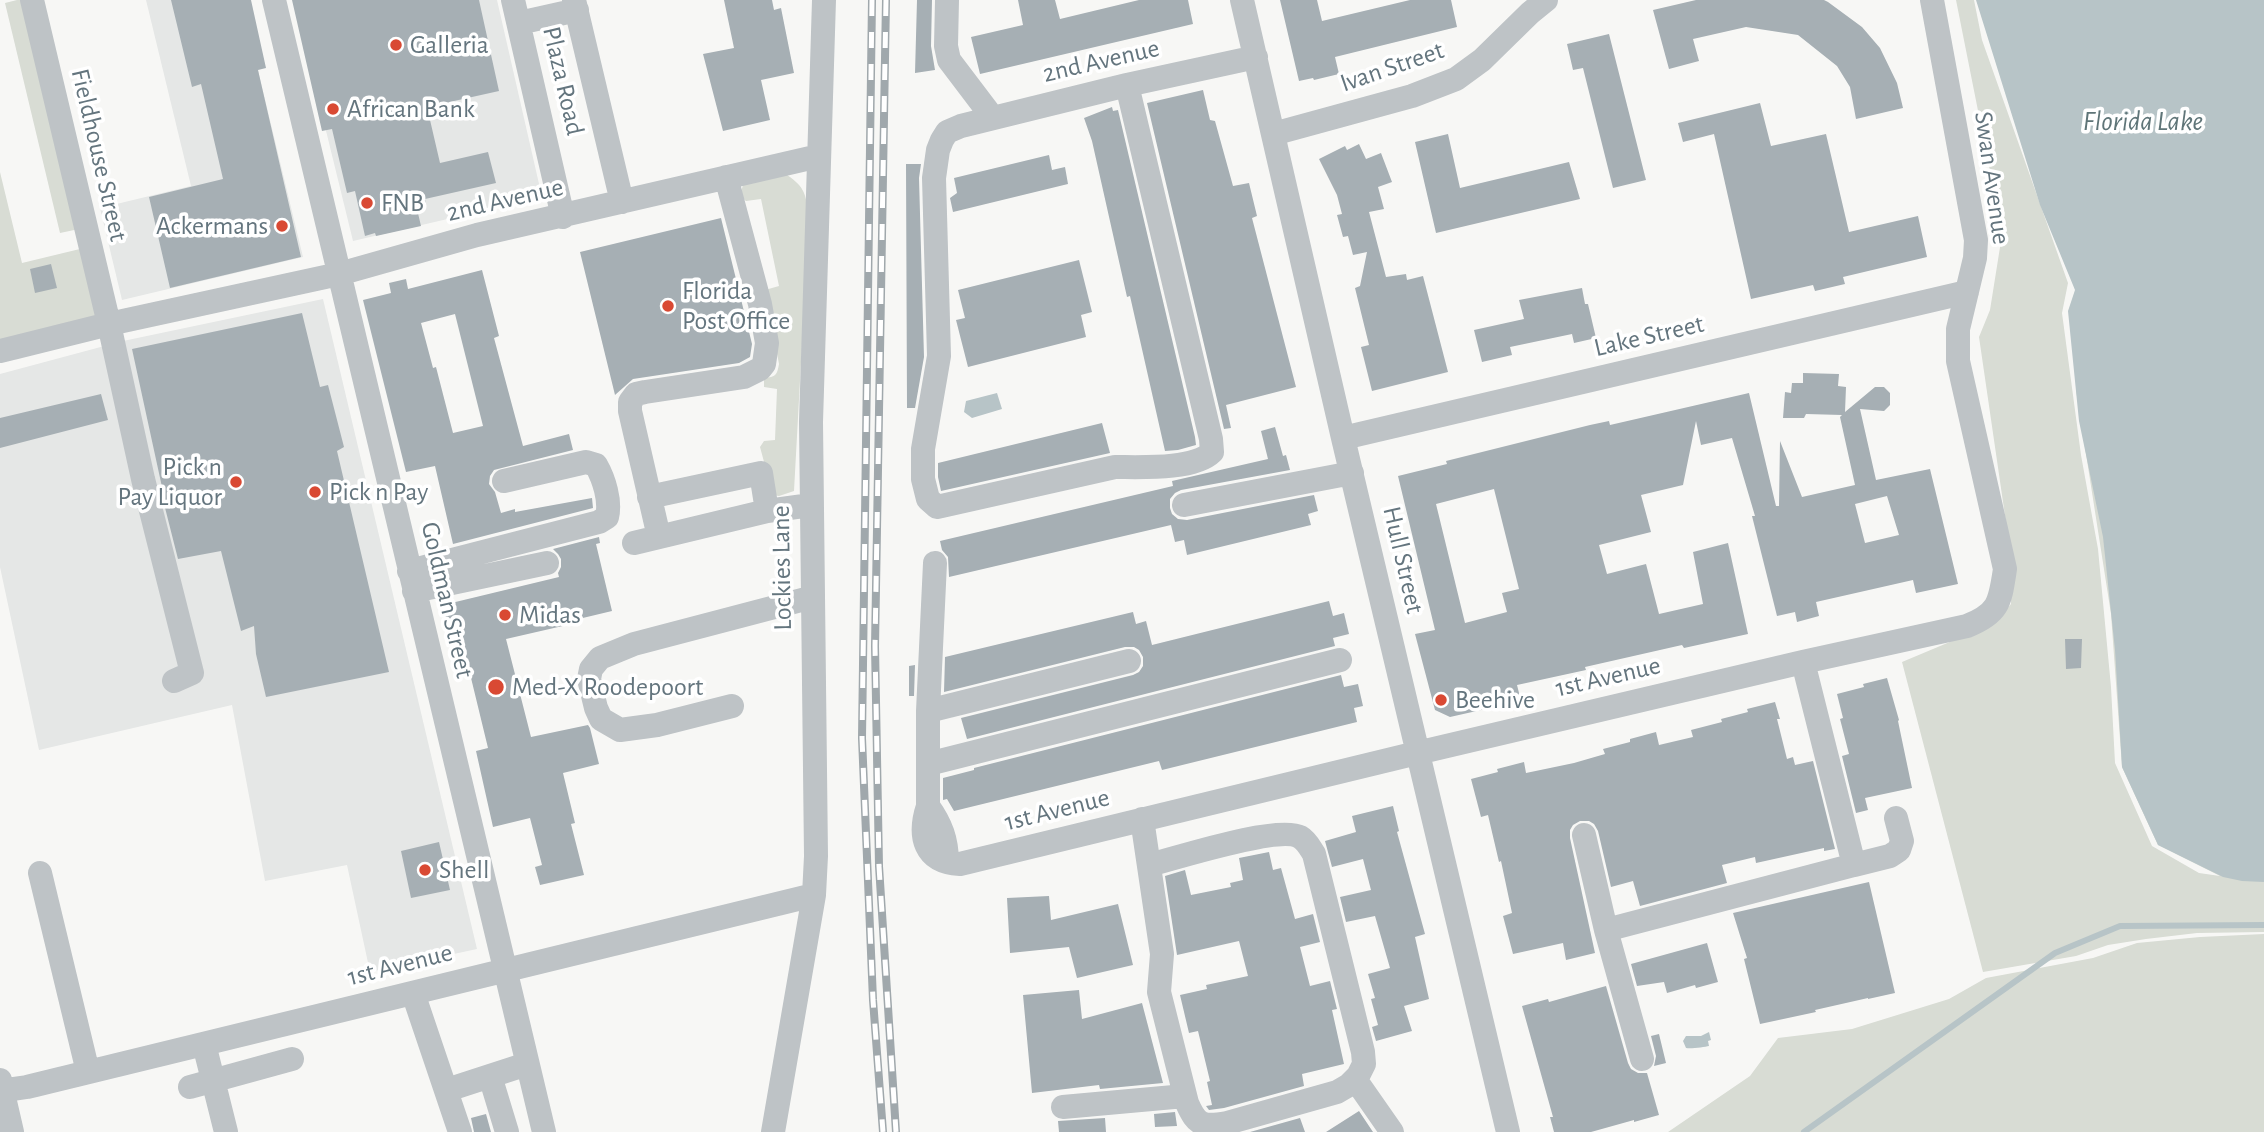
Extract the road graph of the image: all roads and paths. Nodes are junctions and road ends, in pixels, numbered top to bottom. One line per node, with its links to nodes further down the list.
1 (32, 0): 20 (street, Fieldhouse Street)
2 (274, 0): 18 (street, Goldman Street)
3 (824, 0): 14 (street, Lockies Lane)
4 (947, 0): 12 (street)
5 (1242, 0): 10 (street, Hull Street)
6 (1546, 0): 13 (street, Ivan Street)
7 (1932, 0): 19 (street, Swan Avenue)
8 (575, 5): 9 (street); 16 (street, Plaza Road)
9 (516, 12): 17 (street, Plaza Road)
10 (1256, 57): 11 (street, 2nd Avenue); 13 (street, Hull Street)
11 (1127, 85): 12 (street, 2nd Avenue); 12 (street, 2nd Avenue)
12 (993, 118)
13 (1273, 134): 22 (street, Hull Street)
14 (819, 156): 15 (street, 2nd Avenue); 26 (street, Lockies Lane)
15 (726, 177): 16 (street, 2nd Avenue); 25 (street)
16 (622, 202): 17 (street, 2nd Avenue)
17 (563, 217): 18 (street, 2nd Avenue)
18 (339, 274): 20 (street, 2nd Avenue); 34 (street, Goldman Street)
19 (1968, 292): 22 (street, Lake Street); 33 (street, Swan Avenue)
20 (109, 324): 21 (street, 2nd Avenue); 39 (street, Fieldhouse Street)
21 (0, 351)
22 (1343, 438): 23 (street, Hull Street)
23 (1352, 473): 27 (street); 42 (street, Hull Street)
24 (504, 481): 34 (street)
25 (649, 497): 28 (street); 29 (street)
26 (811, 505): 28 (street); 35 (street, Lockies Lane)
27 (1184, 505)
28 (767, 511): 29 (street)
29 (659, 537): 30 (street)
30 (634, 543)
31 (547, 563): 34 (street)
32 (935, 563): 41 (street)
33 (2005, 569): 38 (street, 1st Avenue)
34 (412, 581): 52 (street, Goldman Street)
35 (813, 597): 40 (street); 50 (street, Lockies Lane)
36 (1340, 660): 43 (street)
37 (1129, 661): 41 (street)
38 (1803, 662): 42 (street, 1st Avenue); 48 (street)
39 (174, 681)
40 (732, 706)
41 (928, 711): 43 (street)
42 (1417, 753): 45 (street, 1st Avenue); 74 (street, Hull Street)
43 (928, 764): 45 (street, 1st Avenue)
44 (1896, 818): 48 (street)
45 (1142, 819): 47 (street)
46 (1584, 835): 51 (street)
47 (1149, 865): 60 (street); 64 (street)
48 (1854, 865): 51 (street)
49 (40, 873): 58 (street)
50 (814, 895): 52 (street, 1st Avenue); 72 (street, Lockies Lane)
51 (1606, 930): 56 (street)
52 (504, 971): 53 (street, 1st Avenue); 57 (street, Goldman Street)
53 (413, 993): 54 (street, 1st Avenue); 63 (street)
54 (204, 1044): 58 (street, 1st Avenue); 61 (street)
55 (292, 1059): 61 (street)
56 (1642, 1059)
57 (527, 1064): 59 (street); 71 (street, Goldman Street)
58 (88, 1072): 62 (street, 1st Avenue)
59 (490, 1076): 63 (street); 70 (street)
60 (1355, 1079): 66 (street); 73 (street)
61 (202, 1084): 68 (street)
62 (1, 1088): 67 (street)
63 (447, 1090): 69 (street)
64 (1185, 1096): 65 (street); 66 (street)
65 (1063, 1107)
66 (1197, 1127)
67 (12, 1132)
68 (226, 1132)
69 (460, 1132)
70 (507, 1132)
71 (544, 1132)
72 (773, 1132)
73 (1392, 1132)
74 (1508, 1132)

